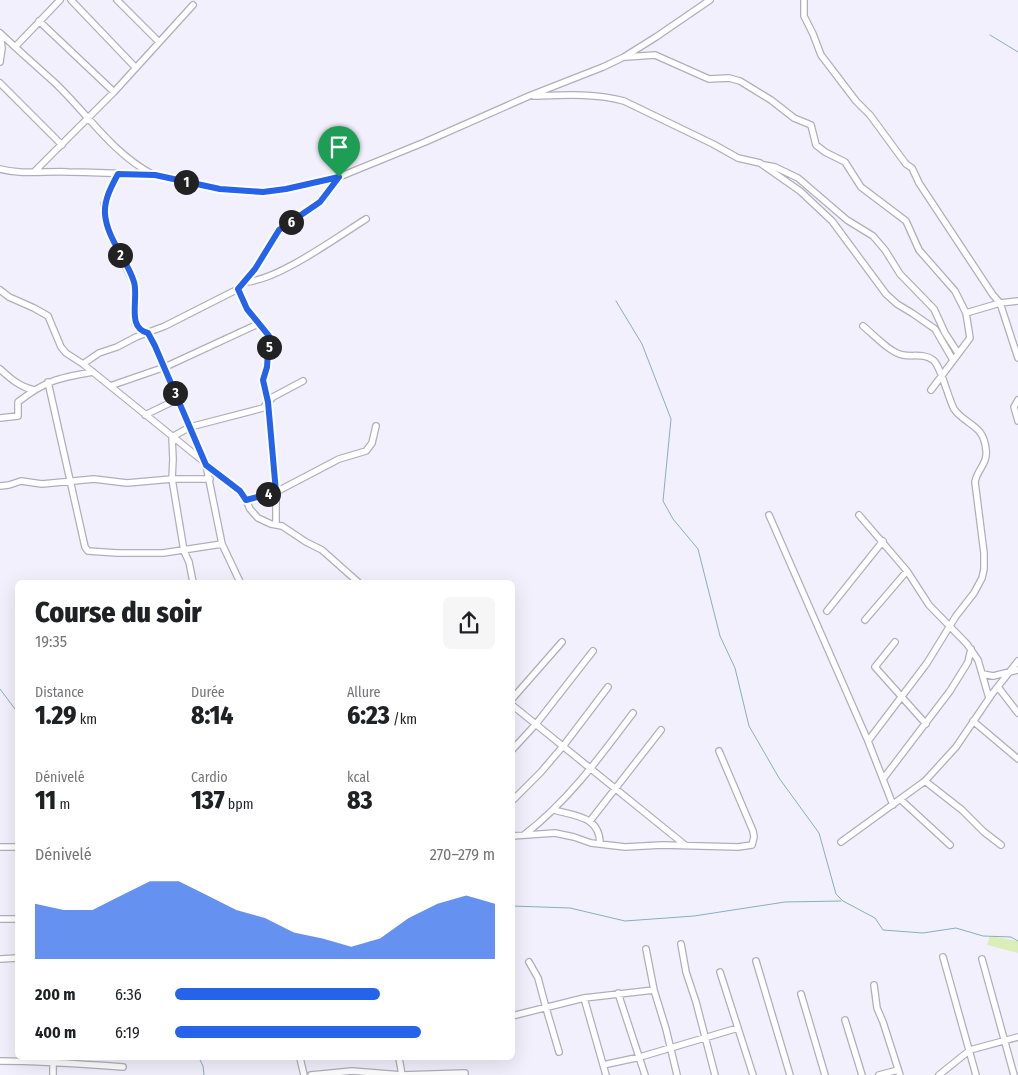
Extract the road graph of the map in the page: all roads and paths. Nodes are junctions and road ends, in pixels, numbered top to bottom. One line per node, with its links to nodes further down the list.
1 (60, 0): 7 (street)
2 (71, 0): 13 (street)
3 (118, 0): 9 (street)
4 (710, 0): 11 (street)
5 (804, 0): 30 (street)
6 (193, 6): 9 (street)
7 (40, 21): 10 (street); 15 (street)
8 (0, 34): 10 (street); 12 (street)
9 (160, 42): 13 (street)
10 (14, 47): 17 (street)
11 (624, 57): 16 (street); 31 (street)
12 (0, 62)
13 (136, 68): 15 (street)
14 (0, 83): 18 (street)
15 (114, 92): 17 (street)
16 (530, 96): 19 (street); 24 (street)
17 (88, 118): 18 (street); 23 (street)
18 (62, 145): 21 (street)
19 (762, 164): 35 (street); 37 (street)
20 (0, 168): 21 (street)
21 (34, 172): 22 (street)
22 (118, 174): 23 (street); 34 (street)
23 (155, 175): 24 (street)
24 (339, 177): 26 (street)
25 (366, 219): 26 (street)
26 (244, 282): 27 (street)
27 (238, 289): 32 (street); 34 (street)
28 (0, 290): 38 (street)
29 (1018, 300): 30 (street)
30 (1000, 303): 31 (street); 36 (street)
31 (966, 313): 35 (street)
32 (258, 324): 39 (street); 50 (street)
33 (862, 326): 42 (street)
34 (148, 333): 38 (street); 39 (street)
35 (958, 353): 37 (street)
36 (1018, 358)
37 (954, 360): 42 (street)
38 (83, 364): 41 (street)
39 (165, 367): 45 (street); 48 (street)
40 (0, 369): 46 (street)
41 (93, 372): 43 (street); 45 (street)
42 (941, 376): 47 (street); 76 (street)
43 (48, 382): 46 (street); 60 (street)
44 (303, 382): 50 (street)
45 (110, 386): 51 (street)
46 (34, 390): 52 (street)
47 (931, 390)
48 (178, 399): 51 (street); 54 (street)
49 (1018, 400): 53 (street)
50 (268, 402): 54 (street); 62 (street)
51 (145, 415): 56 (street)
52 (0, 418)
53 (1018, 421)
54 (190, 426): 56 (street); 57 (street)
55 (376, 426): 62 (street)
56 (172, 437): 57 (street); 59 (street)
57 (206, 465): 58 (street); 63 (street)
58 (210, 479): 59 (street); 68 (street)
59 (172, 480): 60 (street); 69 (street)
60 (71, 482): 61 (street); 69 (street)
61 (0, 486)
62 (276, 492): 63 (street); 66 (street)
63 (246, 500): 66 (street)
64 (769, 515): 97 (street)
65 (859, 515): 67 (street)
66 (276, 524): 73 (street)
67 (883, 541): 70 (street); 74 (street)
68 (222, 544): 69 (street); 72 (street)
69 (184, 551): 71 (street)
70 (907, 570): 75 (street); 76 (street)
71 (193, 580)
72 (239, 580)
73 (356, 580)
74 (827, 611)
75 (866, 620)
76 (950, 626): 79 (street); 88 (street)
77 (562, 642): 87 (street)
78 (895, 642): 88 (street)
79 (971, 649): 84 (street); 95 (street)
80 (593, 651): 94 (street)
81 (1018, 661): 83 (street)
82 (1018, 670): 83 (street)
83 (1010, 671): 84 (street); 86 (street)
84 (983, 674): 89 (street)
85 (608, 687): 98 (street)
86 (998, 687): 89 (street); 92 (street)
87 (515, 694)
88 (903, 697): 95 (street); 97 (street)
89 (989, 698): 93 (street)
90 (515, 707): 94 (street)
91 (633, 713): 102 (street)
92 (1018, 713)
93 (973, 721): 101 (street); 104 (street)
94 (536, 724): 98 (street); 99 (street)
95 (926, 724): 103 (street)
96 (661, 730): 105 (street)
97 (868, 742): 103 (street)
98 (564, 745): 102 (street); 106 (street)
99 (515, 747)
100 (719, 751): 117 (street)
101 (1018, 759)
102 (591, 767): 105 (street); 109 (street)
103 (883, 779): 108 (street)
104 (925, 781): 107 (street); 116 (street)
105 (616, 787): 110 (street); 117 (street)
106 (515, 798)
107 (900, 799): 108 (street); 115 (street)
108 (893, 805): 113 (street)
109 (554, 810): 110 (street); 111 (street)
110 (590, 821): 114 (street)
111 (524, 835): 112 (street); 114 (street)
112 (515, 836)
113 (840, 842)
114 (600, 844): 117 (street)
115 (950, 845)
116 (1001, 845)
117 (686, 846)
118 (0, 847): 119 (street)
119 (15, 847)
120 (0, 919): 121 (street)
121 (15, 919)
122 (680, 944): 140 (street)
123 (646, 949): 132 (street)
124 (943, 957): 144 (street)
125 (15, 958): 126 (street)
126 (0, 959)
127 (982, 959): 142 (street)
128 (756, 961): 166 (street)
129 (529, 962): 136 (street)
130 (720, 972): 139 (street)
131 (874, 985): 155 (street)
132 (654, 990): 133 (street); 143 (street)
133 (618, 993): 135 (street); 146 (street)
134 (801, 994): 167 (street)
135 (584, 998): 136 (street); 153 (street)
136 (546, 1008): 137 (street); 145 (street)
137 (515, 1015)
138 (846, 1020): 168 (street)
139 (738, 1028): 140 (street); 165 (street)
140 (706, 1036): 143 (street); 164 (street)
141 (1018, 1037): 142 (street)
142 (1004, 1041): 144 (street); 172 (street)
143 (670, 1048): 146 (street); 163 (street)
144 (970, 1050): 170 (street); 171 (street)
145 (559, 1052)
146 (640, 1057): 153 (street); 162 (street)
147 (53, 1060): 151 (street); 152 (street); 157 (street)
148 (99, 1060): 152 (street)
149 (300, 1060): 158 (street)
150 (398, 1060): 160 (street)
151 (0, 1061)
152 (99, 1065): 154 (street)
153 (603, 1065): 161 (street)
154 (123, 1066)
155 (899, 1072): 169 (street)
156 (465, 1073): 160 (street)
157 (53, 1075)
158 (304, 1075)
159 (311, 1075): 160 (street)
160 (402, 1075)
161 (606, 1075)
162 (645, 1075)
163 (677, 1075)
164 (715, 1075)
165 (753, 1075)
166 (790, 1075)
167 (825, 1075)
168 (862, 1075)
169 (879, 1075)
170 (939, 1075)
171 (976, 1075)
172 (1014, 1075)

